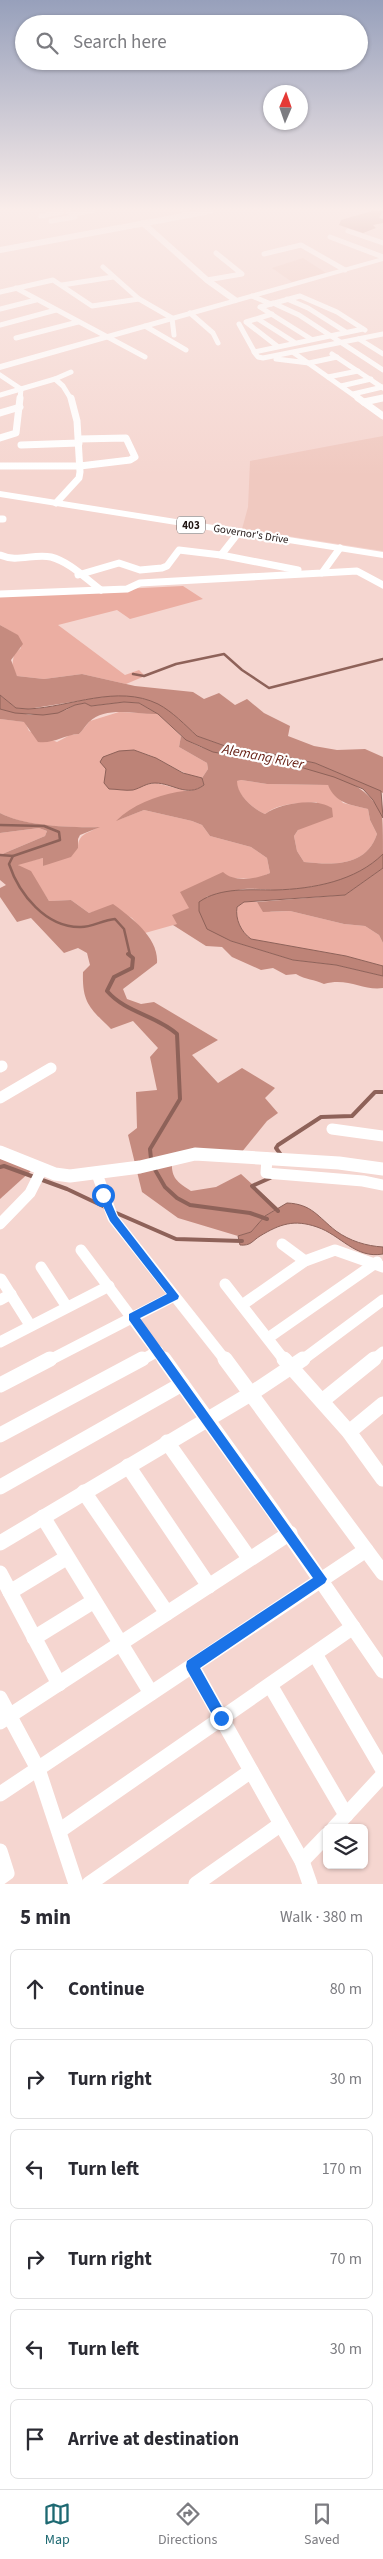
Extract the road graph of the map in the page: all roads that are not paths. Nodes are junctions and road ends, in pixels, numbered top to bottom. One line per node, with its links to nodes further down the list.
1 (82, 299): 2 (street)
2 (139, 299): 15 (street)
3 (240, 299): 8 (main road)
4 (259, 299): 10 (street)
5 (291, 299): 9 (street)
6 (307, 299): 21 (street)
7 (36, 300): 11 (street); 12 (street)
8 (235, 300): 13 (main road)
9 (287, 300): 10 (street); 22 (street)
10 (272, 304): 14 (street); 25 (street)
11 (0, 309)
12 (56, 310): 17 (street); 19 (street)
13 (190, 313): 15 (main road); 34 (street)
14 (272, 314): 16 (street); 30 (street)
15 (172, 318): 20 (main road); 24 (street)
16 (258, 318): 18 (street); 33 (street)
17 (78, 322): 27 (street); 28 (street)
18 (246, 322): 29 (street); 35 (street)
19 (0, 325)
20 (145, 326): 27 (main road); 39 (street)
21 (363, 329): 22 (street); 26 (street)
22 (346, 332): 25 (street)
23 (383, 334): 26 (street)
24 (174, 335)
25 (328, 335): 30 (street); 36 (street)
26 (374, 336): 31 (street); 32 (street)
27 (108, 337): 44 (street); 50 (main road)
28 (16, 338)
29 (268, 339): 35 (street); 37 (street)
30 (311, 339): 33 (street)
31 (360, 339): 36 (street); 43 (street)
32 (383, 341)
33 (294, 342): 37 (street)
34 (218, 343)
35 (249, 343): 40 (street)
36 (340, 343): 38 (street); 52 (street)
37 (277, 346): 40 (street)
38 (322, 347): 41 (street); 42 (street)
39 (186, 350)
40 (254, 351): 45 (street)
41 (294, 352): 45 (street); 46 (street)
42 (330, 352): 46 (street); 47 (street)
43 (383, 354)
44 (145, 357)
45 (263, 358): 49 (street)
46 (302, 358): 49 (street)
47 (337, 358): 48 (street); 49 (street)
48 (344, 362): 51 (street); 53 (street)
49 (309, 363): 51 (street)
50 (0, 366)
51 (316, 368): 56 (street)
52 (383, 370)
53 (358, 371): 56 (street); 58 (street)
54 (71, 372): 57 (street)
55 (0, 375): 61 (street)
56 (328, 377): 59 (street)
57 (55, 379): 61 (street); 72 (street)
58 (371, 379): 59 (street); 60 (street)
59 (341, 386): 62 (street)
60 (383, 387): 62 (street)
61 (21, 389): 63 (street); 66 (street)
62 (353, 394): 65 (street)
63 (0, 395)
64 (383, 398): 65 (street)
65 (364, 402): 68 (street)
66 (20, 407): 69 (street); 71 (street)
67 (383, 408): 68 (street)
68 (375, 410): 70 (street)
69 (0, 413)
70 (383, 416)
71 (0, 438)
72 (79, 441): 73 (street); 75 (street); 75 (street)
73 (21, 445)
74 (0, 466): 75 (street)
75 (80, 466): 77 (street)
76 (0, 494): 77 (main road, Governor's Drive / 403)
77 (56, 503): 78 (main road, Governor's Drive / 403)
78 (239, 532): 80 (main road, Governor's Drive / 403); 84 (street)
79 (169, 548): 81 (street)
80 (340, 548): 82 (main road, Governor's Drive / 403); 85 (street)
81 (179, 550): 84 (street); 86 (street)
82 (383, 554)
83 (0, 555): 86 (street)
84 (220, 555): 85 (street)
85 (318, 573): 87 (street); 88 (street)
86 (78, 575): 88 (street)
87 (383, 585)
88 (101, 590): 89 (street)
89 (0, 594)
90 (51, 1068): 91 (street)
91 (0, 1098)
92 (332, 1129): 93 (street)
93 (383, 1136)
94 (0, 1152): 97 (street)
95 (267, 1158): 96 (street); 98 (street); 99 (street)
96 (383, 1169)
97 (40, 1175): 98 (street); 100 (street)
98 (93, 1175): 109 (street)
99 (383, 1185)
100 (0, 1224)
101 (282, 1244): 103 (street)
102 (81, 1250): 108 (street)
103 (305, 1262): 104 (street); 112 (street)
104 (380, 1264): 116 (street)
105 (42, 1267): 113 (street)
106 (2, 1279): 110 (street)
107 (225, 1284): 112 (street)
108 (109, 1286): 113 (street); 114 (street)
109 (174, 1296): 114 (street); 123 (street)
110 (5, 1297): 115 (street)
111 (383, 1300): 120 (street)
112 (242, 1305): 116 (street)
113 (67, 1307): 115 (street)
114 (133, 1317): 118 (street); 122 (street)
115 (30, 1325): 117 (street)
116 (268, 1338): 120 (street)
117 (0, 1342)
118 (158, 1351): 121 (street); 128 (street)
119 (383, 1352): 124 (street)
120 (291, 1368): 123 (street); 124 (street)
121 (182, 1384): 126 (street); 132 (street)
122 (0, 1385)
123 (252, 1393): 126 (street); 137 (street)
124 (322, 1401): 127 (street)
125 (383, 1404): 127 (street)
126 (206, 1418): 129 (street); 135 (street)
127 (350, 1432): 131 (street)
128 (0, 1435)
129 (167, 1442): 130 (street); 139 (street)
130 (128, 1466): 133 (street); 143 (street)
131 (382, 1476)
132 (0, 1487)
133 (84, 1492): 134 (street); 146 (street)
134 (43, 1517): 136 (street); 138 (street)
135 (290, 1533): 139 (street); 142 (street)
136 (0, 1543)
137 (366, 1550): 141 (street); 142 (street)
138 (66, 1558): 144 (street); 145 (street)
139 (249, 1558): 143 (street)
140 (0, 1573): 144 (street)
141 (383, 1573)
142 (321, 1579): 147 (street); 151 (street)
143 (209, 1586): 146 (street)
144 (10, 1592): 148 (street)
145 (94, 1601): 148 (street); 149 (street)
146 (167, 1613): 149 (street)
147 (353, 1627): 150 (street); 152 (street)
148 (34, 1638): 153 (street)
149 (122, 1644): 153 (street); 155 (street)
150 (315, 1654): 154 (street); 160 (street)
151 (192, 1666): 155 (street); 157 (street)
152 (383, 1671)
153 (59, 1684): 158 (street)
154 (270, 1685): 157 (street); 164 (street)
155 (151, 1693): 159 (street)
156 (0, 1698): 158 (street)
157 (221, 1718): 161 (street); 167 (street)
158 (4, 1720): 159 (street)
159 (38, 1769): 163 (street); 167 (street)
160 (383, 1770)
161 (251, 1771): 165 (street); 173 (street)
162 (383, 1775): 164 (street)
163 (0, 1794)
164 (346, 1815): 166 (street)
165 (281, 1824): 170 (street); 174 (street)
166 (338, 1824)
167 (59, 1831): 172 (street)
168 (323, 1839): 170 (street)
169 (0, 1851): 171 (street)
170 (302, 1861): 175 (street)
171 (6, 1878)
172 (76, 1884)
173 (89, 1884)
174 (196, 1884)
175 (310, 1884)

